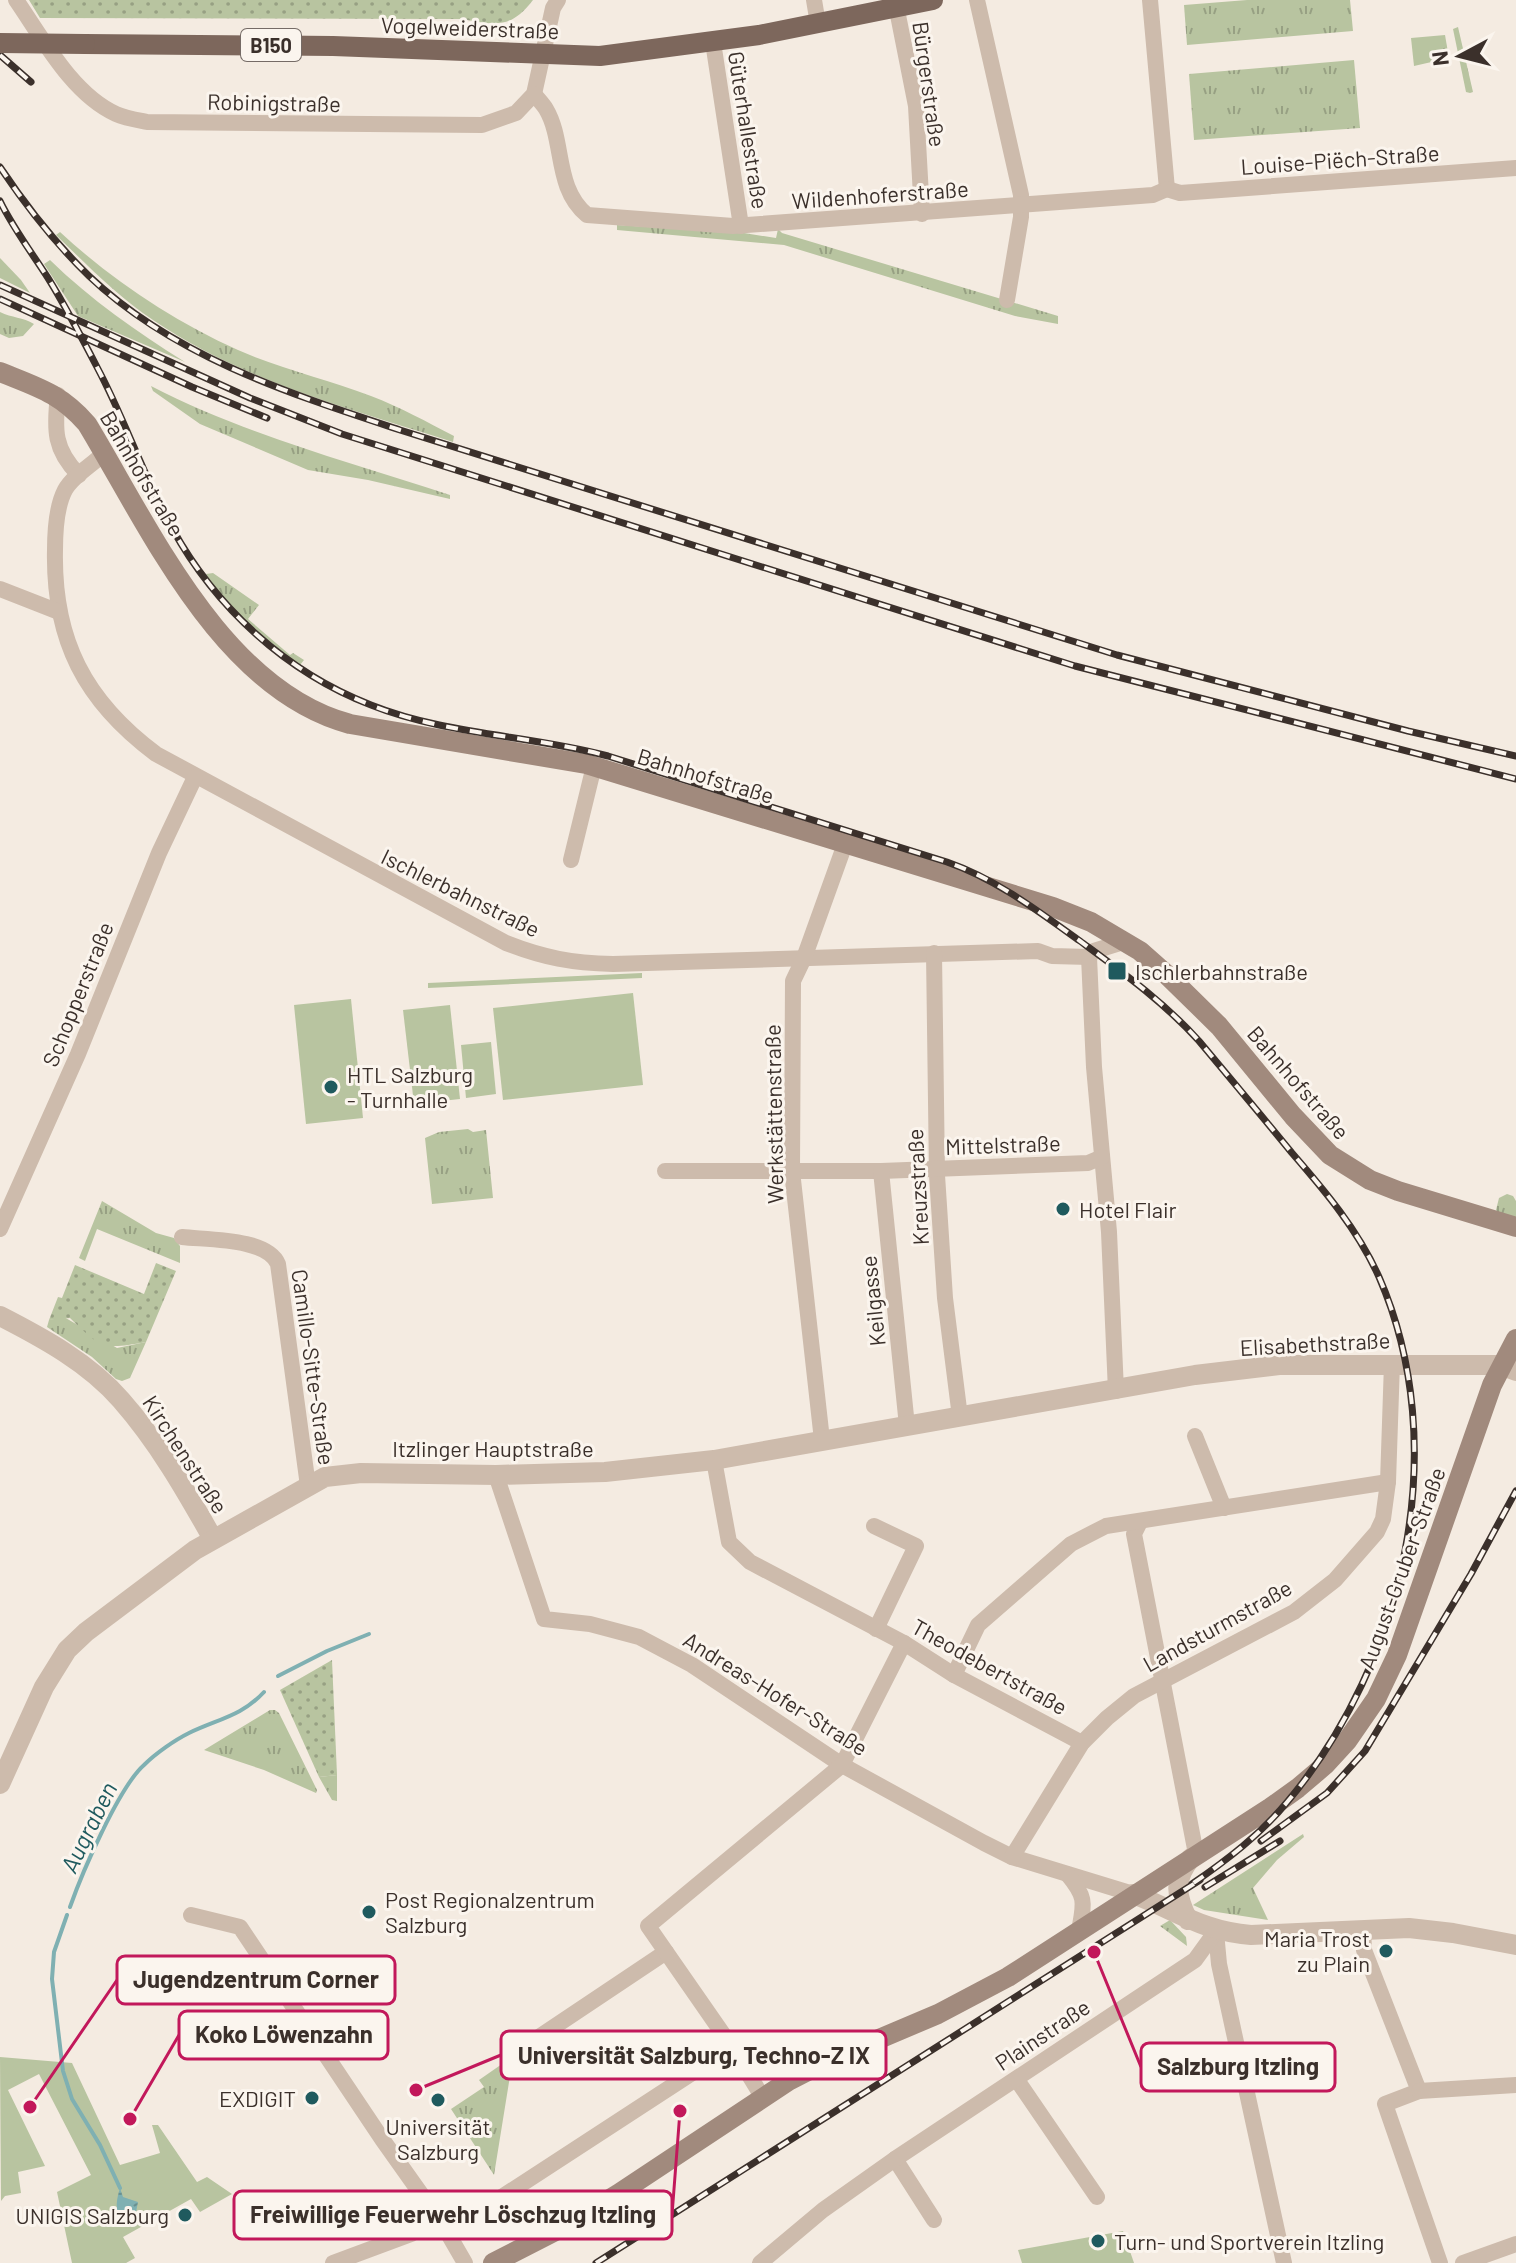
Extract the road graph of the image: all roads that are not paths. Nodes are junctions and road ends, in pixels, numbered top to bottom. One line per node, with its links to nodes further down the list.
1 (16, 0): 12 (street, Robinigstraße)
2 (558, 0): 11 (street)
3 (814, 0): 8 (street)
4 (933, 0): 7 (main road, Vogelweiderstraße / B150)
5 (977, 0): 15 (street)
6 (1150, 0): 14 (street)
7 (896, 4): 8 (main road, Vogelweiderstraße / B150); 16 (street, Bürgerstraße)
8 (818, 24): 9 (main road, Vogelweiderstraße / B150)
9 (713, 42): 11 (main road, Vogelweiderstraße / B150); 17 (street, Güterhallestraße)
10 (0, 43): 11 (main road, Vogelweiderstraße / B150, bridge)
11 (544, 54): 12 (street)
12 (534, 94): 17 (street, Wildenhoferstraße)
13 (1516, 168): 14 (street, Louise-Piëch-Straße)
14 (1167, 189): 15 (street, Louise-Piëch-Straße)
15 (1021, 206): 16 (street, Wildenhoferstraße); 18 (street)
16 (922, 214): 17 (street, Wildenhoferstraße)
17 (741, 226)
18 (1007, 300)
19 (0, 359): 21 (main road, Bahnhofstraße)
20 (0, 372): 21 (main road, Bahnhofstraße)
21 (50, 392): 22 (main road, Bahnhofstraße); 23 (street)
22 (105, 452): 23 (street, Ischlerbahnstraße); 26 (main road, Bahnhofstraße)
23 (79, 475): 25 (street, Ischlerbahnstraße)
24 (0, 589): 25 (street)
25 (59, 612): 27 (street, Ischlerbahnstraße)
26 (594, 766): 28 (main road, Bahnhofstraße); 29 (street)
27 (195, 777): 34 (street, Ischlerbahnstraße); 41 (street, Schopperstraße)
28 (845, 844): 30 (main road, Bahnhofstraße); 34 (street, Werkstättenstraße)
29 (571, 860)
30 (1091, 922): 31 (main road, Bahnhofstraße); 33 (street)
31 (1123, 942): 33 (street, Ischlerbahnstraße); 40 (main road, Bahnhofstraße)
32 (934, 953): 33 (street, Ischlerbahnstraße); 34 (street, Ischlerbahnstraße); 36 (street, Kreuzstraße)
33 (1091, 954): 35 (street)
34 (804, 958): 38 (street, Werkstättenstraße)
35 (1102, 1157): 36 (street, Mittelstraße); 47 (street)
36 (937, 1168): 39 (street, Mittelstraße); 48 (street, Kreuzstraße)
37 (665, 1171): 38 (street, Mittelstraße)
38 (792, 1171): 39 (street, Mittelstraße); 51 (street, Werkstättenstraße)
39 (881, 1171): 49 (street, Keilgasse)
40 (1516, 1227)
41 (0, 1229)
42 (182, 1237): 55 (street, Camillo-Sitte-Straße)
43 (0, 1316): 59 (street, Kirchenstraße)
44 (1516, 1339): 46 (main road, August-Gruber-Straße)
45 (1392, 1363): 46 (street, Elisabethstraße); 47 (street, Elisabethstraße); 54 (street, Landsturmstraße)
46 (1508, 1368): 67 (main road, August-Gruber-Straße)
47 (1116, 1391): 48 (street, Itzlinger Hauptstraße)
48 (960, 1417): 49 (street, Itzlinger Hauptstraße)
49 (907, 1426): 51 (street, Itzlinger Hauptstraße)
50 (1195, 1436): 56 (street)
51 (822, 1440): 52 (street, Itzlinger Hauptstraße)
52 (714, 1460): 53 (street, Itzlinger Hauptstraße); 60 (street, Theodebertstraße)
53 (496, 1475): 55 (street, Itzlinger Hauptstraße); 65 (street, Andreas-Hofer-Straße)
54 (1388, 1482): 56 (street); 63 (street, Landsturmstraße)
55 (308, 1486): 59 (street, Itzlinger Hauptstraße)
56 (1224, 1508): 57 (street)
57 (1140, 1522): 62 (street); 63 (street)
58 (874, 1526): 60 (street, Theodebertstraße)
59 (213, 1539): 66 (street, Itzlinger Hauptstraße)
60 (876, 1629): 61 (street, Theodebertstraße)
61 (904, 1643): 62 (street, Theodebertstraße); 65 (street)
62 (954, 1675): 64 (street, Theodebertstraße)
63 (1162, 1680): 64 (street, Landsturmstraße); 67 (street)
64 (1082, 1743): 68 (street, Landsturmstraße)
65 (842, 1765): 68 (street, Andreas-Hofer-Straße); 77 (street)
66 (0, 1784)
67 (1194, 1856): 70 (main road, August-Gruber-Straße); 72 (street)
68 (1012, 1857): 69 (street, Andreas-Hofer-Straße)
69 (1068, 1875): 70 (street, Andreas-Hofer-Straße); 74 (street)
70 (1133, 1894): 72 (street, Andreas-Hofer-Straße); 74 (main road, August-Gruber-Straße)
71 (191, 1915): 87 (street)
72 (1188, 1920): 75 (street, Andreas-Hofer-Straße)
73 (1363, 1929): 75 (street); 76 (street); 82 (street)
74 (1079, 1931): 83 (main road, August-Gruber-Straße)
75 (1216, 1931): 80 (street, Plainstraße); 93 (street)
76 (1516, 1945)
77 (666, 1952): 78 (street); 79 (street)
78 (732, 2047): 83 (street); 87 (street)
79 (515, 2053)
80 (1017, 2080): 84 (street, Plainstraße); 85 (street)
81 (1516, 2085): 82 (street)
82 (1419, 2091): 94 (street)
83 (763, 2098): 91 (main road, August-Gruber-Straße)
84 (895, 2159): 86 (street); 92 (street, Plainstraße)
85 (1097, 2197)
86 (934, 2220)
87 (440, 2221): 89 (street); 90 (street)
88 (1516, 2244): 95 (street)
89 (333, 2263)
90 (465, 2263)
91 (493, 2263)
92 (760, 2263)
93 (1284, 2263)
94 (1440, 2263)
95 (1463, 2263)

